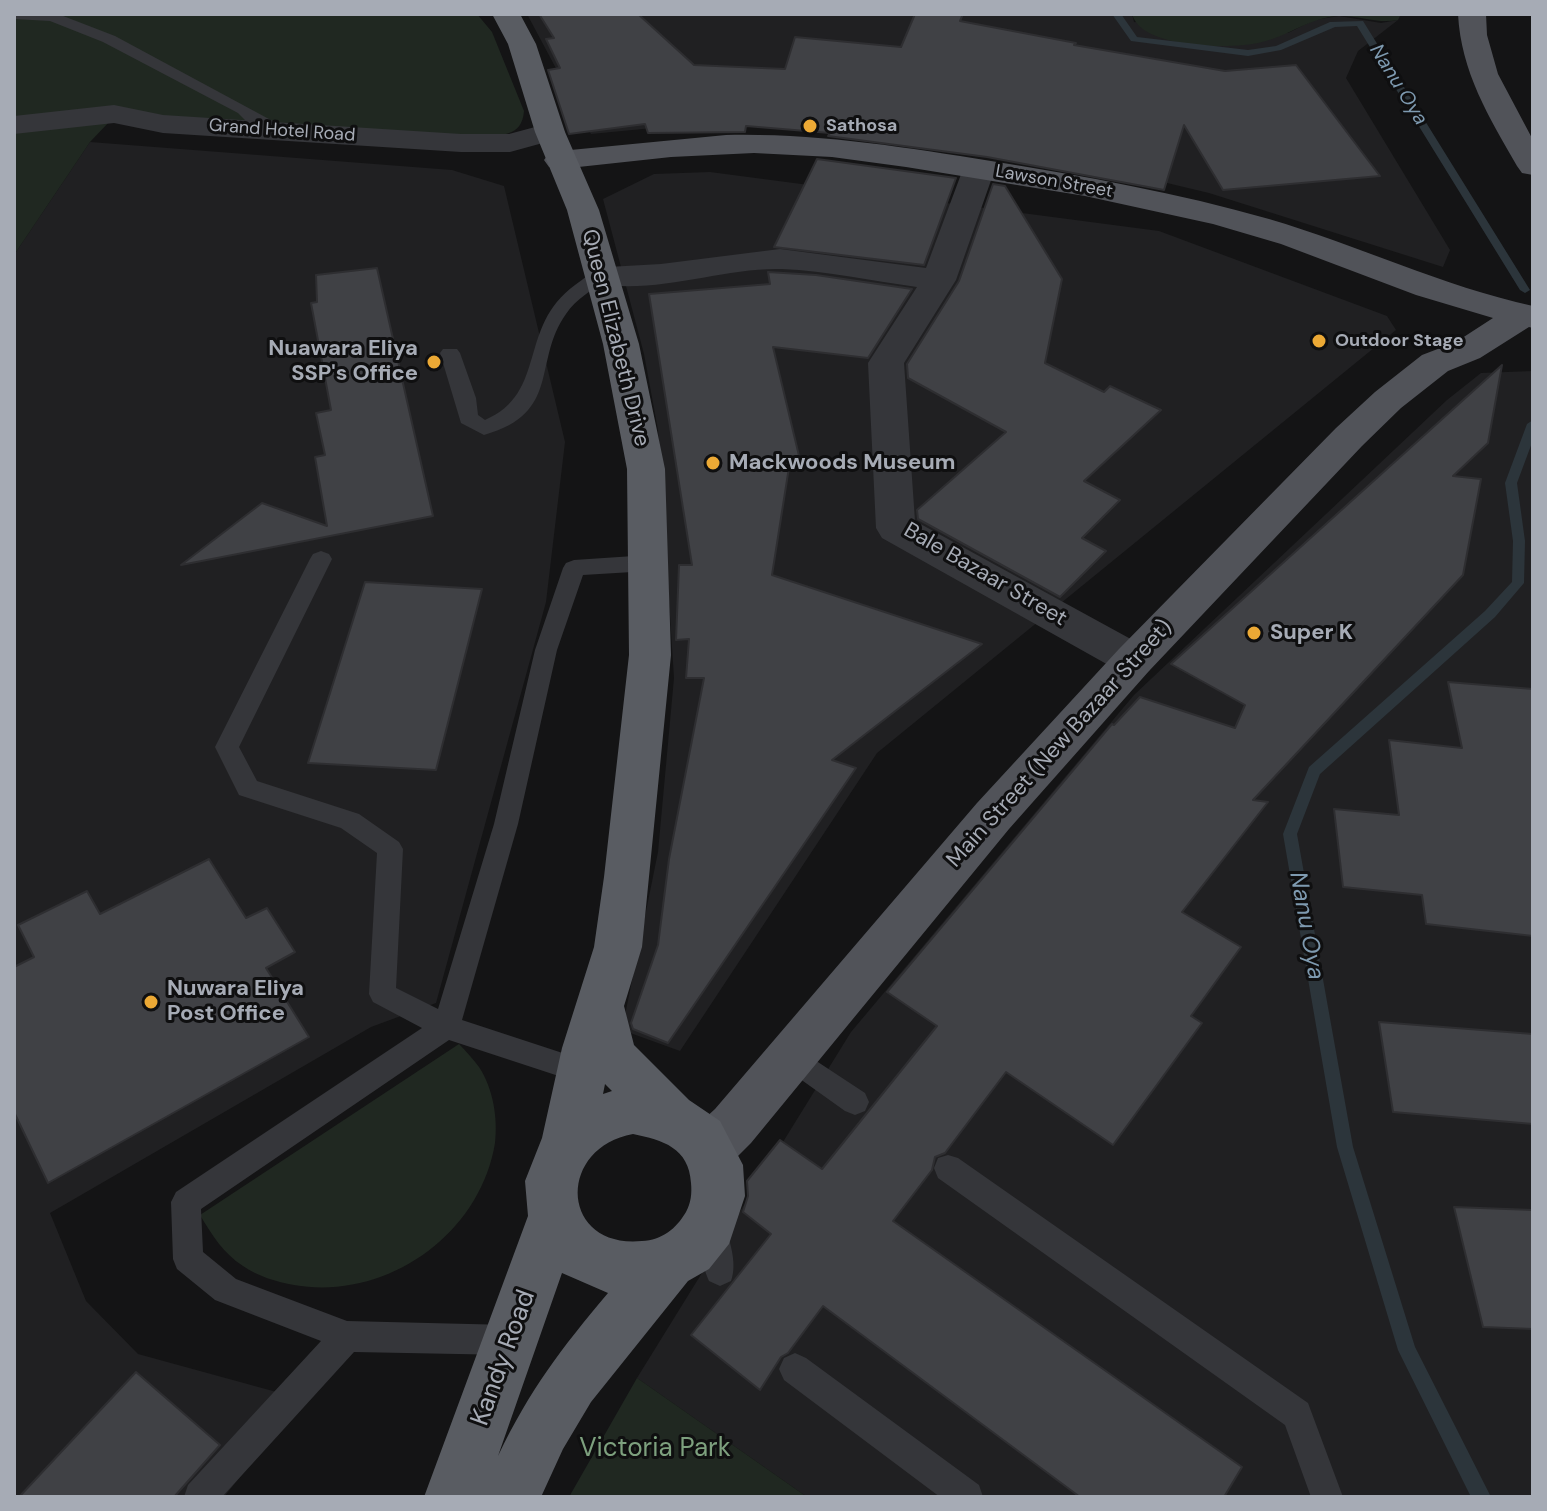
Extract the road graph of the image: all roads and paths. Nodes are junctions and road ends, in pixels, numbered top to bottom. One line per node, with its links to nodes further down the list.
1 (14, 14): 5 (lane)
2 (506, 14): 7 (highway, Queen Elizabeth Drive)
3 (1472, 14): 6 (main road)
4 (14, 125): 5 (street, Grand Hotel Road)
5 (285, 132): 7 (street, Grand Hotel Road)
6 (1523, 132): 8 (main road)
7 (555, 146): 9 (main road, Lawson Street); 10 (highway, Queen Elizabeth Drive)
8 (1533, 166)
9 (979, 169): 11 (street); 12 (main road, Lawson Street)
10 (602, 275): 11 (street); 14 (lane); 17 (highway, Queen Elizabeth Drive)
11 (939, 280): 18 (street, Bale Bazaar Street)
12 (1452, 296): 13 (main road, Lawson Street); 15 (main road, Main Street (New Bazaar Street))
13 (1528, 316): 15 (main road, Main Street (New Bazaar Street))
14 (450, 353)
15 (1435, 363): 18 (main road, Main Street (New Bazaar Street))
16 (321, 559): 20 (lane)
17 (649, 563): 19 (highway, Queen Elizabeth Drive); 20 (lane)
18 (1134, 660): 21 (main road, Main Street (New Bazaar Street))
19 (601, 1009): 22 (highway, Queen Elizabeth Drive); 24 (highway, Queen Elizabeth Drive)
20 (446, 1027): 22 (lane); 30 (lane)
21 (792, 1057): 23 (lane); 26 (main road, Main Street (New Bazaar Street))
22 (583, 1072): 25 (highway, Queen Elizabeth Drive)
23 (855, 1102)
24 (669, 1114): 25 (highway); 26 (highway)
25 (567, 1143): 28 (highway)
26 (710, 1148): 29 (highway)
27 (948, 1168): 37 (lane)
28 (554, 1219): 29 (highway); 31 (highway, Kandy Road)
29 (699, 1253): 35 (highway)
30 (347, 1336): 31 (lane); 33 (lane)
31 (510, 1340): 34 (highway, Kandy Road)
32 (795, 1369): 36 (lane)
33 (200, 1497)
34 (454, 1497)
35 (510, 1497)
36 (967, 1497)
37 (1327, 1497)

